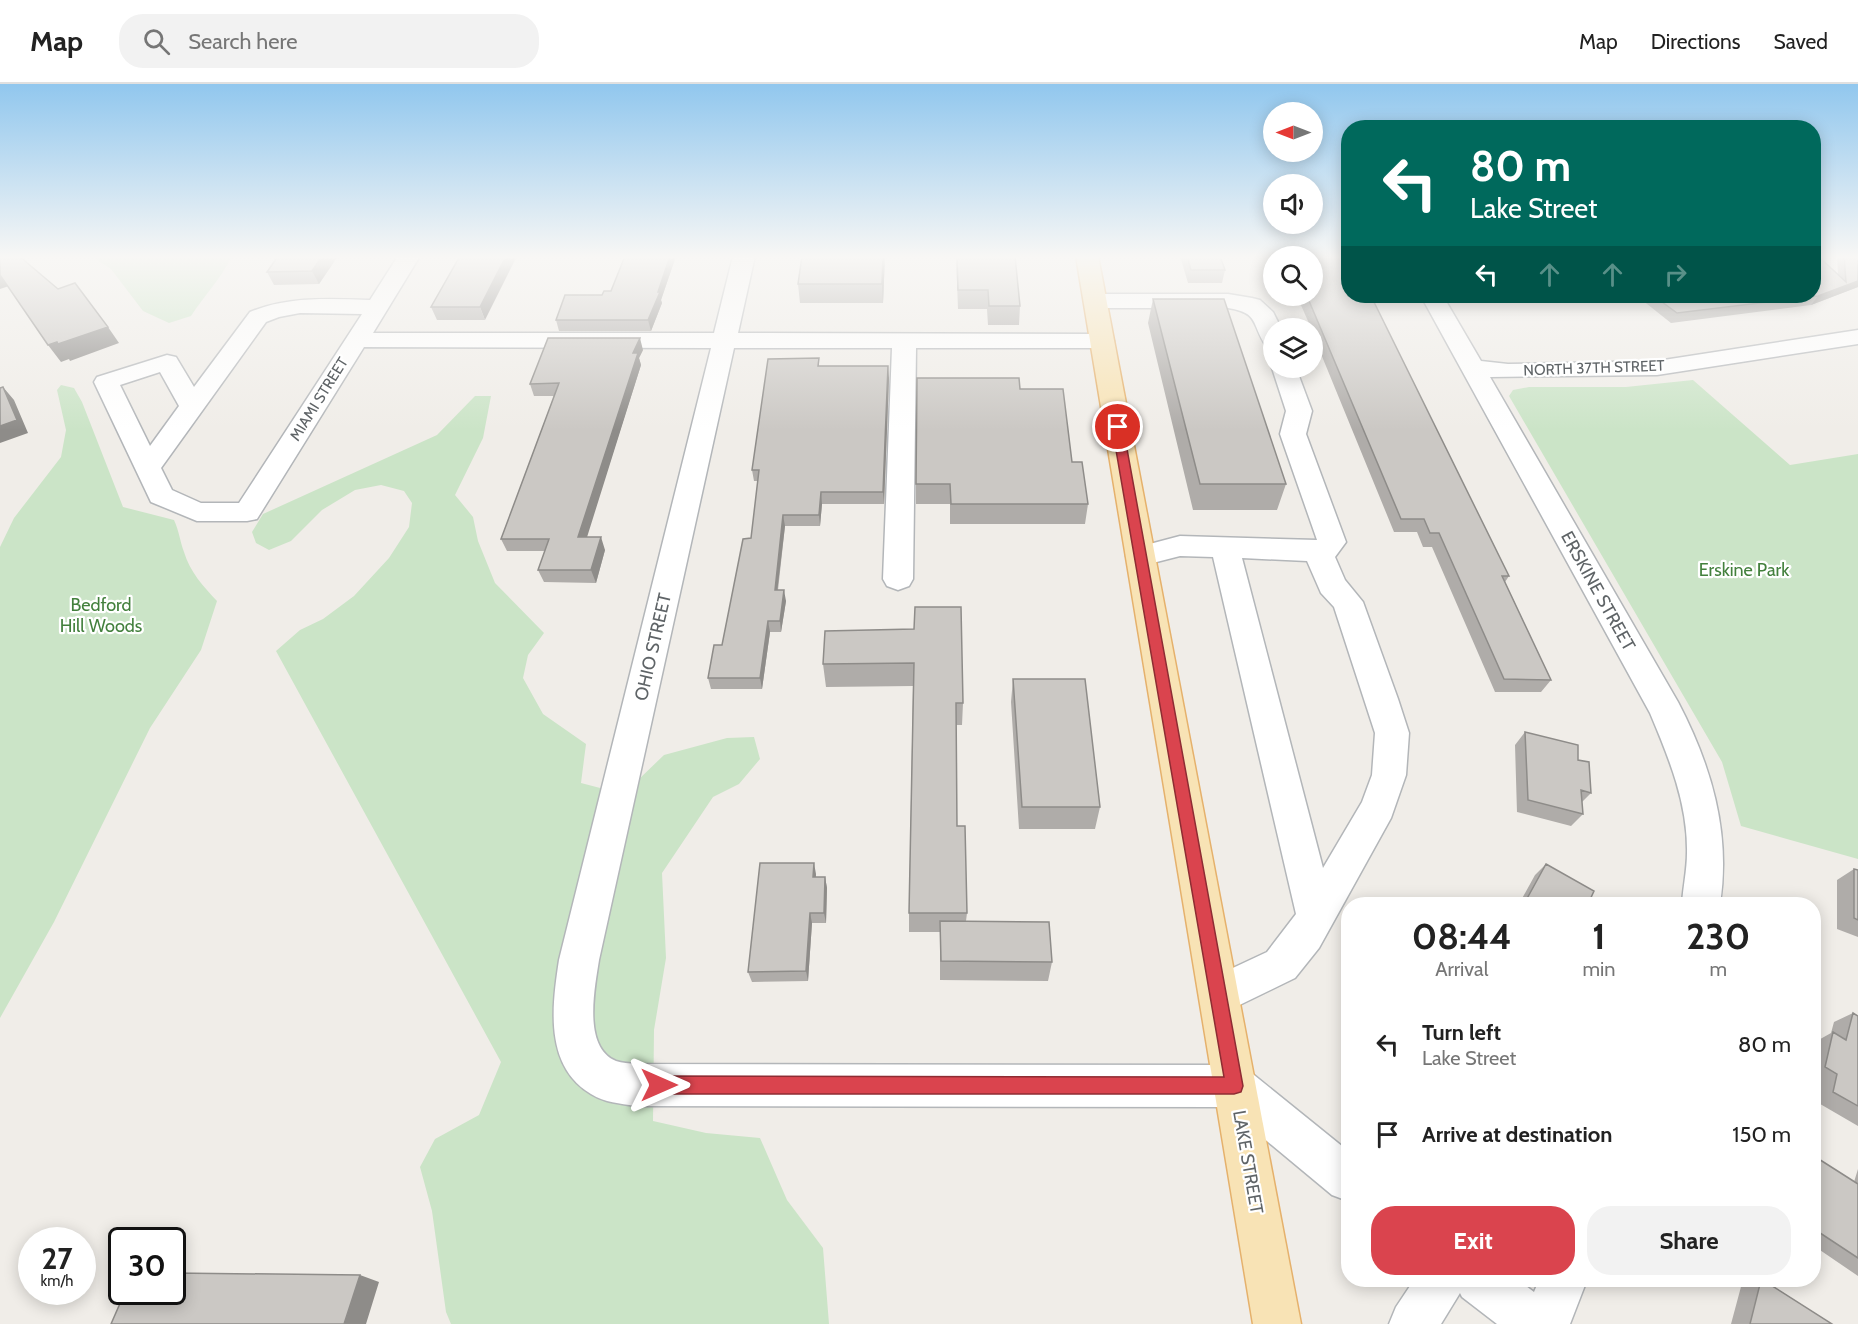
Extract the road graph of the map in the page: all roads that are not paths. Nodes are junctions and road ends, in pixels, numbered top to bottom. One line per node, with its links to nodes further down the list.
1 (263, 314): 13 (street)
2 (373, 314): 7 (street, MIAMI STREET)
3 (730, 314): 8 (street, OHIO STREET)
4 (1097, 314): 10 (main road, LAKE STREET)
5 (1442, 314): 11 (street, ERSKINE STREET)
6 (1858, 337): 11 (street, NORTH 37TH STREET)
7 (357, 340): 8 (street); 14 (street, MIAMI STREET)
8 (724, 340): 9 (street); 22 (street, OHIO STREET)
9 (904, 340): 10 (street); 18 (street)
10 (1102, 341): 17 (main road, LAKE STREET)
11 (1472, 368): 19 (street, ERSKINE STREET)
12 (1287, 378): 16 (street)
13 (191, 405): 14 (street); 14 (street)
14 (147, 468)
15 (1225, 548): 16 (street); 17 (street); 20 (street)
16 (1323, 551): 20 (street)
17 (1141, 556): 21 (main road, LAKE STREET)
18 (898, 579)
19 (1702, 897)
20 (1316, 916): 21 (street)
21 (1219, 995): 22 (main road, LAKE STREET)
22 (1234, 1086): 23 (street); 27 (main road, LAKE STREET)
23 (1341, 1173)
24 (1437, 1287): 28 (street)
25 (1488, 1287): 29 (street)
26 (1560, 1287): 30 (street)
27 (1277, 1324)
28 (1413, 1324)
29 (1537, 1324)
30 (1545, 1324)

